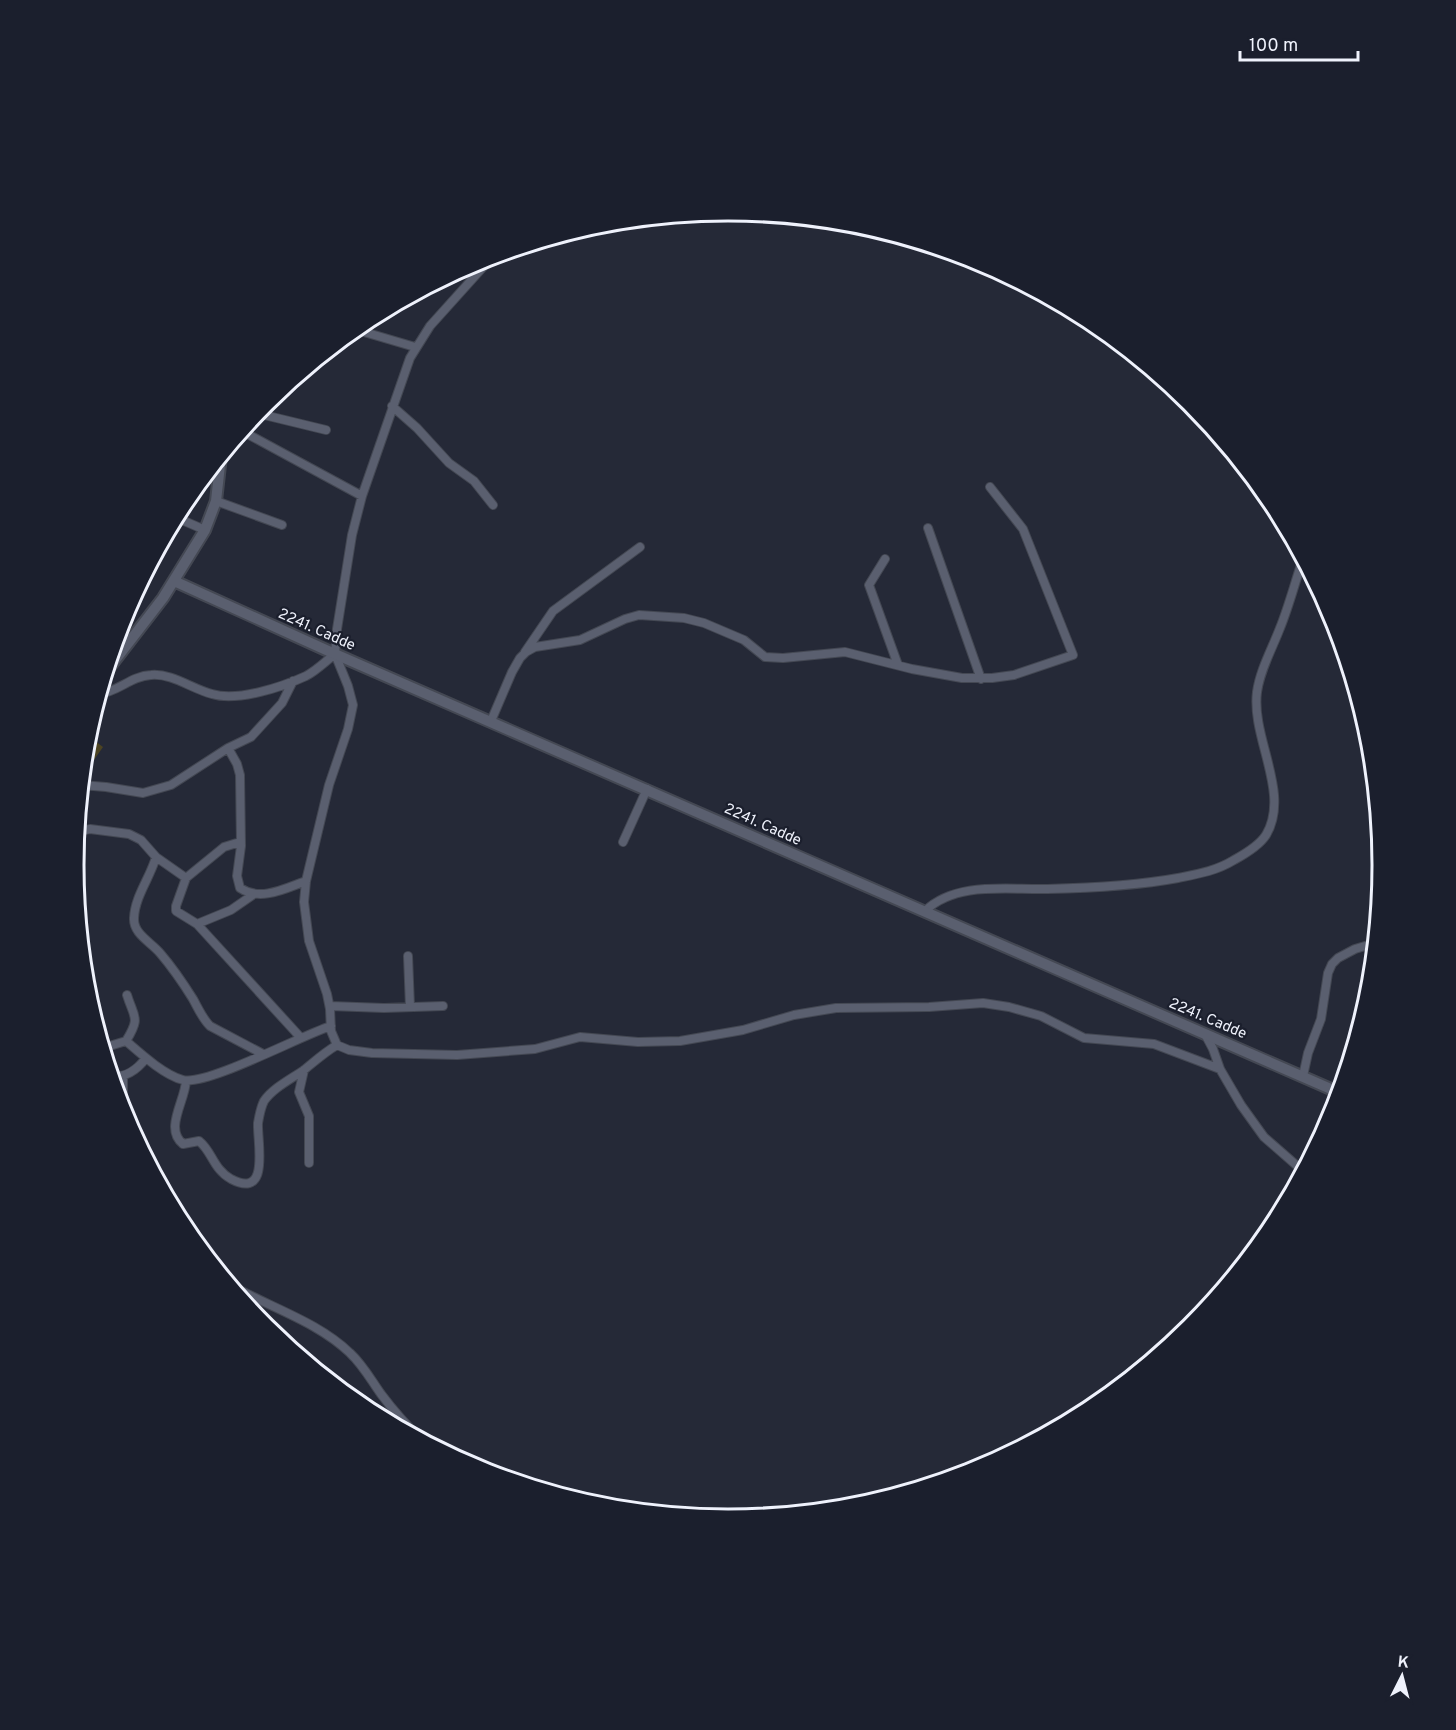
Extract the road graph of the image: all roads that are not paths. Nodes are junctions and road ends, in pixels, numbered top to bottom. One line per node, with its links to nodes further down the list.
1 (481, 270): 3 (street)
2 (366, 333): 3 (street)
3 (415, 347): 4 (street)
4 (392, 406): 10 (street); 12 (street)
5 (267, 416): 6 (street)
6 (326, 430)
7 (249, 435): 10 (street)
8 (219, 470): 11 (street)
9 (990, 487): 25 (street)
10 (362, 496): 22 (street)
11 (216, 501): 14 (street); 16 (street)
12 (493, 505)
13 (184, 521): 16 (street)
14 (282, 525)
15 (928, 528): 25 (street)
16 (205, 530): 20 (street)
17 (640, 547): 23 (street)
18 (885, 559): 24 (street)
19 (1300, 568): 39 (street)
20 (174, 580): 21 (street); 22 (street, 2241. Cadde)
21 (120, 653)
22 (335, 654): 26 (street); 28 (street, 2241. Cadde); 37 (street)
23 (523, 655): 24 (street); 28 (street)
24 (897, 665): 25 (street)
25 (981, 679)
26 (293, 681): 27 (street); 29 (street)
27 (108, 692)
28 (490, 721): 31 (street, 2241. Cadde)
29 (228, 748): 30 (street); 33 (street)
30 (89, 786)
31 (647, 789): 34 (street); 39 (street, 2241. Cadde)
32 (85, 831): 35 (street)
33 (240, 842): 36 (street); 38 (street)
34 (623, 842)
35 (156, 857): 36 (street); 53 (street)
36 (186, 878): 40 (street)
37 (306, 881): 38 (street); 44 (street)
38 (254, 894): 40 (street)
39 (925, 911): 48 (street, 2241. Cadde)
40 (197, 924): 49 (street)
41 (1366, 945): 59 (street)
42 (408, 956): 46 (street)
43 (127, 995): 50 (street)
44 (330, 1006): 46 (street); 47 (street)
45 (443, 1006): 46 (street)
46 (410, 1007)
47 (331, 1026): 49 (street); 51 (street)
48 (1205, 1034): 55 (street); 59 (street, 2241. Cadde)
49 (301, 1038): 53 (street)
50 (126, 1041): 52 (street); 54 (street)
51 (337, 1045): 55 (street); 56 (street)
52 (110, 1046)
53 (263, 1054): 60 (street)
54 (146, 1058): 58 (street); 60 (street)
55 (1220, 1069): 64 (street)
56 (304, 1070): 60 (street); 63 (street)
57 (120, 1076): 58 (street)
58 (123, 1076): 61 (street)
59 (1303, 1076): 62 (street, 2241. Cadde)
60 (186, 1081)
61 (123, 1085)
62 (1332, 1088)
63 (309, 1163)
64 (1297, 1166)
65 (247, 1293): 66 (street)
66 (404, 1421)

